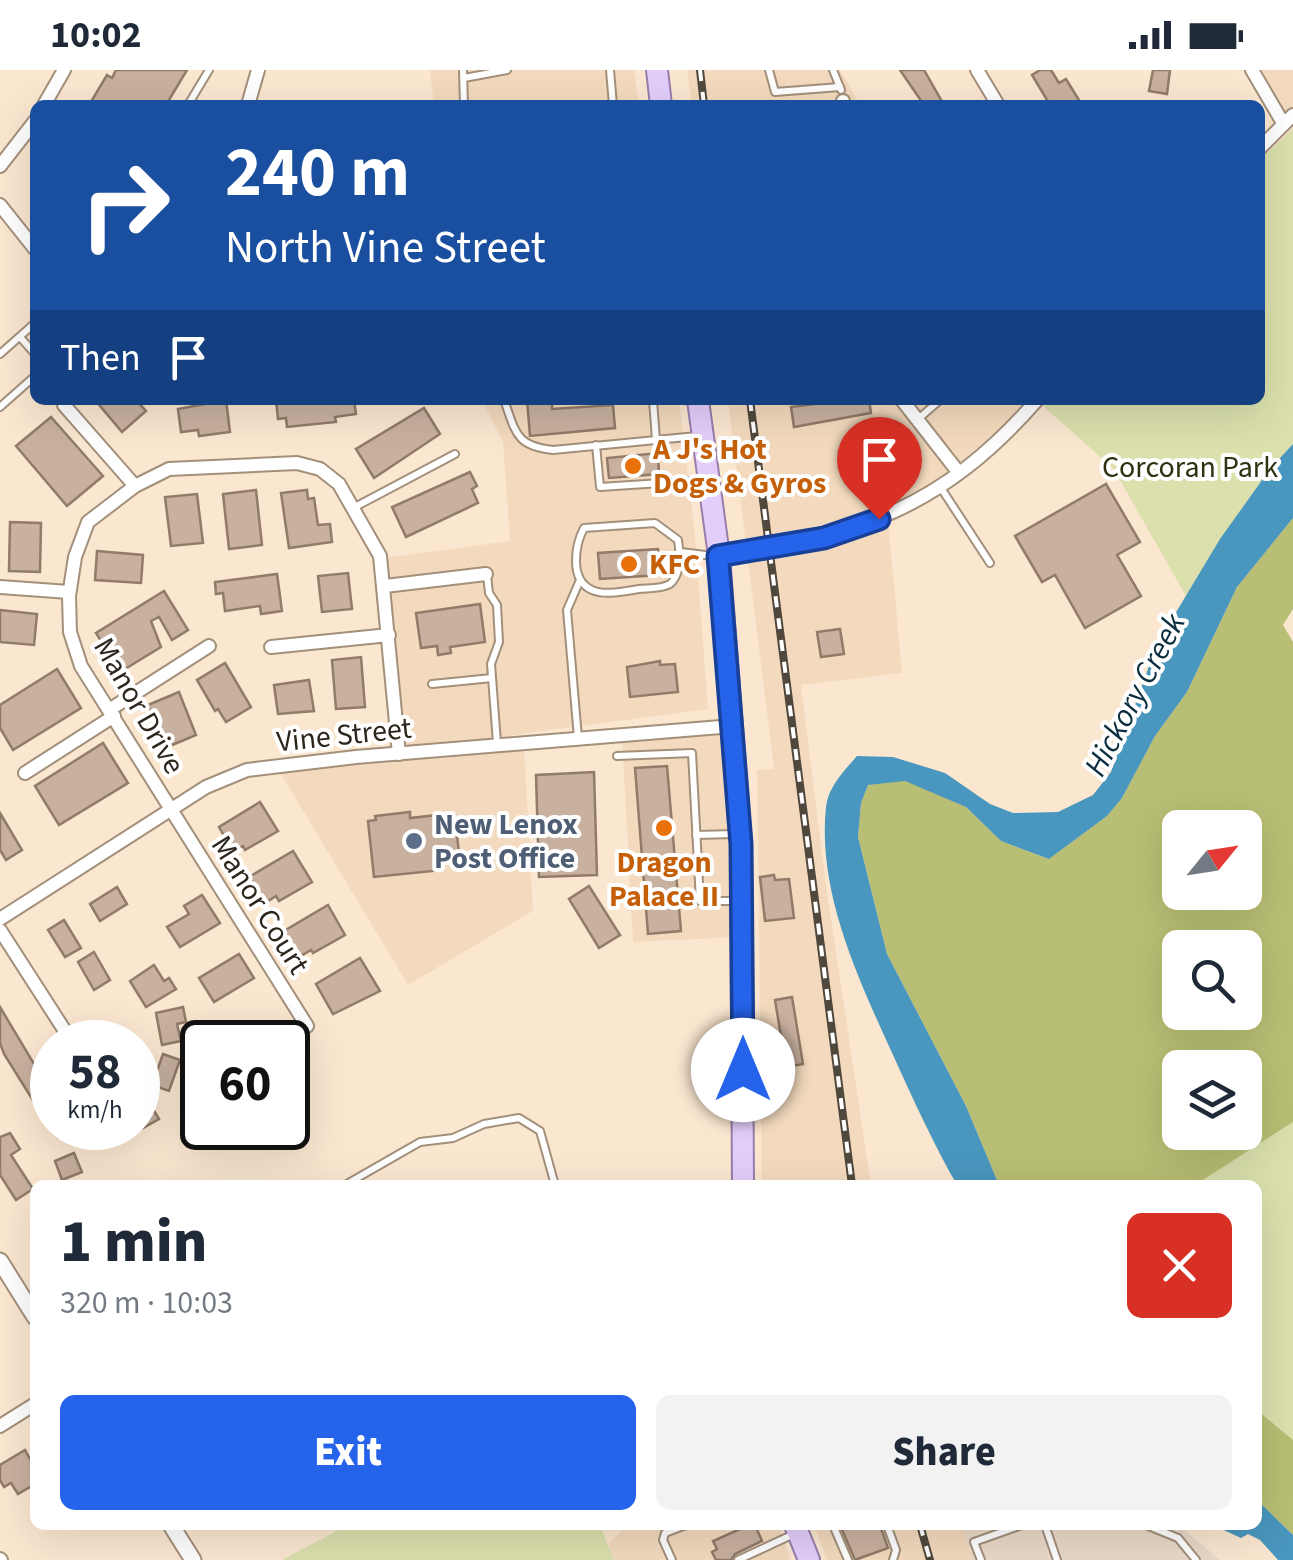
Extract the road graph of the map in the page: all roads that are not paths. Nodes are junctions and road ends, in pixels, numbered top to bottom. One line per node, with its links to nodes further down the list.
1 (64, 70): 13 (street)
2 (209, 70): 14 (lane)
3 (258, 70): 15 (street)
4 (507, 70): 11 (lane)
5 (610, 70): 17 (lane)
6 (657, 70): 18 (main road)
7 (770, 70): 12 (lane)
8 (833, 70): 12 (lane)
9 (978, 70): 19 (street)
10 (1252, 70): 20 (street)
11 (463, 74): 16 (lane)
12 (842, 98)
13 (47, 100)
14 (191, 100)
15 (249, 100)
16 (464, 100)
17 (613, 100)
18 (661, 100)
19 (995, 100)
20 (1288, 119): 22 (street)
21 (30, 128): 23 (street)
22 (1265, 143)
23 (0, 166)
24 (0, 205): 25 (street)
25 (30, 243)
26 (30, 328): 27 (lane)
27 (20, 337): 28 (lane); 29 (lane)
28 (30, 348)
29 (0, 354)
30 (30, 380): 38 (lane)
31 (64, 405): 46 (street)
32 (506, 405): 42 (lane)
33 (653, 405): 41 (lane)
34 (699, 405): 40 (main road)
35 (906, 405): 39 (street)
36 (934, 405): 39 (lane)
37 (1033, 405): 44 (street)
38 (0, 407)
39 (916, 420): 44 (street)
40 (702, 435): 41 (lane); 45 (main road)
41 (656, 440): 42 (lane)
42 (596, 446): 45 (lane)
43 (455, 454): 48 (lane)
44 (959, 473): 47 (street)
45 (708, 480): 50 (main road)
46 (135, 486): 48 (street, Manor Drive); 56 (street, Manor Drive)
47 (940, 486): 50 (street); 51 (lane)
48 (354, 508): 54 (street, Manor Drive)
49 (680, 552): 50 (lane); 53 (lane); 53 (lane)
50 (718, 556): 63 (main road)
51 (990, 563)
52 (486, 574): 54 (street); 60 (lane)
53 (580, 580): 64 (lane)
54 (385, 586): 57 (street, Manor Drive)
55 (0, 587): 56 (street)
56 (69, 592): 62 (street, Manor Drive)
57 (389, 634): 59 (street); 66 (street, Manor Drive)
58 (208, 646): 62 (street)
59 (271, 648)
60 (492, 678): 61 (lane); 65 (lane)
61 (432, 684)
62 (111, 713): 68 (street); 69 (street, Manor Drive)
63 (733, 726): 64 (street, Vine Street); 71 (main road)
64 (578, 738): 65 (street, Vine Street)
65 (497, 745): 66 (street, Vine Street)
66 (398, 754): 69 (street, Vine Street)
67 (617, 756): 70 (lane)
68 (25, 773)
69 (171, 810): 73 (street, Vine Street); 76 (street, Manor Court)
70 (696, 834): 71 (lane); 72 (lane)
71 (740, 834): 72 (main road)
72 (743, 900): 79 (main road)
73 (0, 919)
74 (0, 930): 75 (street)
75 (58, 1020)
76 (303, 1020)
77 (354, 1180): 78 (lane)
78 (554, 1180)
79 (744, 1180)
80 (0, 1261): 81 (street)
81 (30, 1310)
82 (30, 1407): 83 (street)
83 (0, 1426)
84 (174, 1530): 93 (street)
85 (673, 1530): 94 (lane)
86 (794, 1530): 95 (lane)
87 (796, 1530): 96 (main road)
88 (835, 1530): 97 (lane)
89 (890, 1530): 98 (lane)
90 (1008, 1530): 99 (lane)
91 (1047, 1530): 100 (lane)
92 (1158, 1530): 101 (lane)
93 (193, 1560)
94 (672, 1560)
95 (738, 1560)
96 (808, 1560)
97 (848, 1560)
98 (893, 1560)
99 (980, 1560)
100 (1056, 1560)
101 (1196, 1560)

